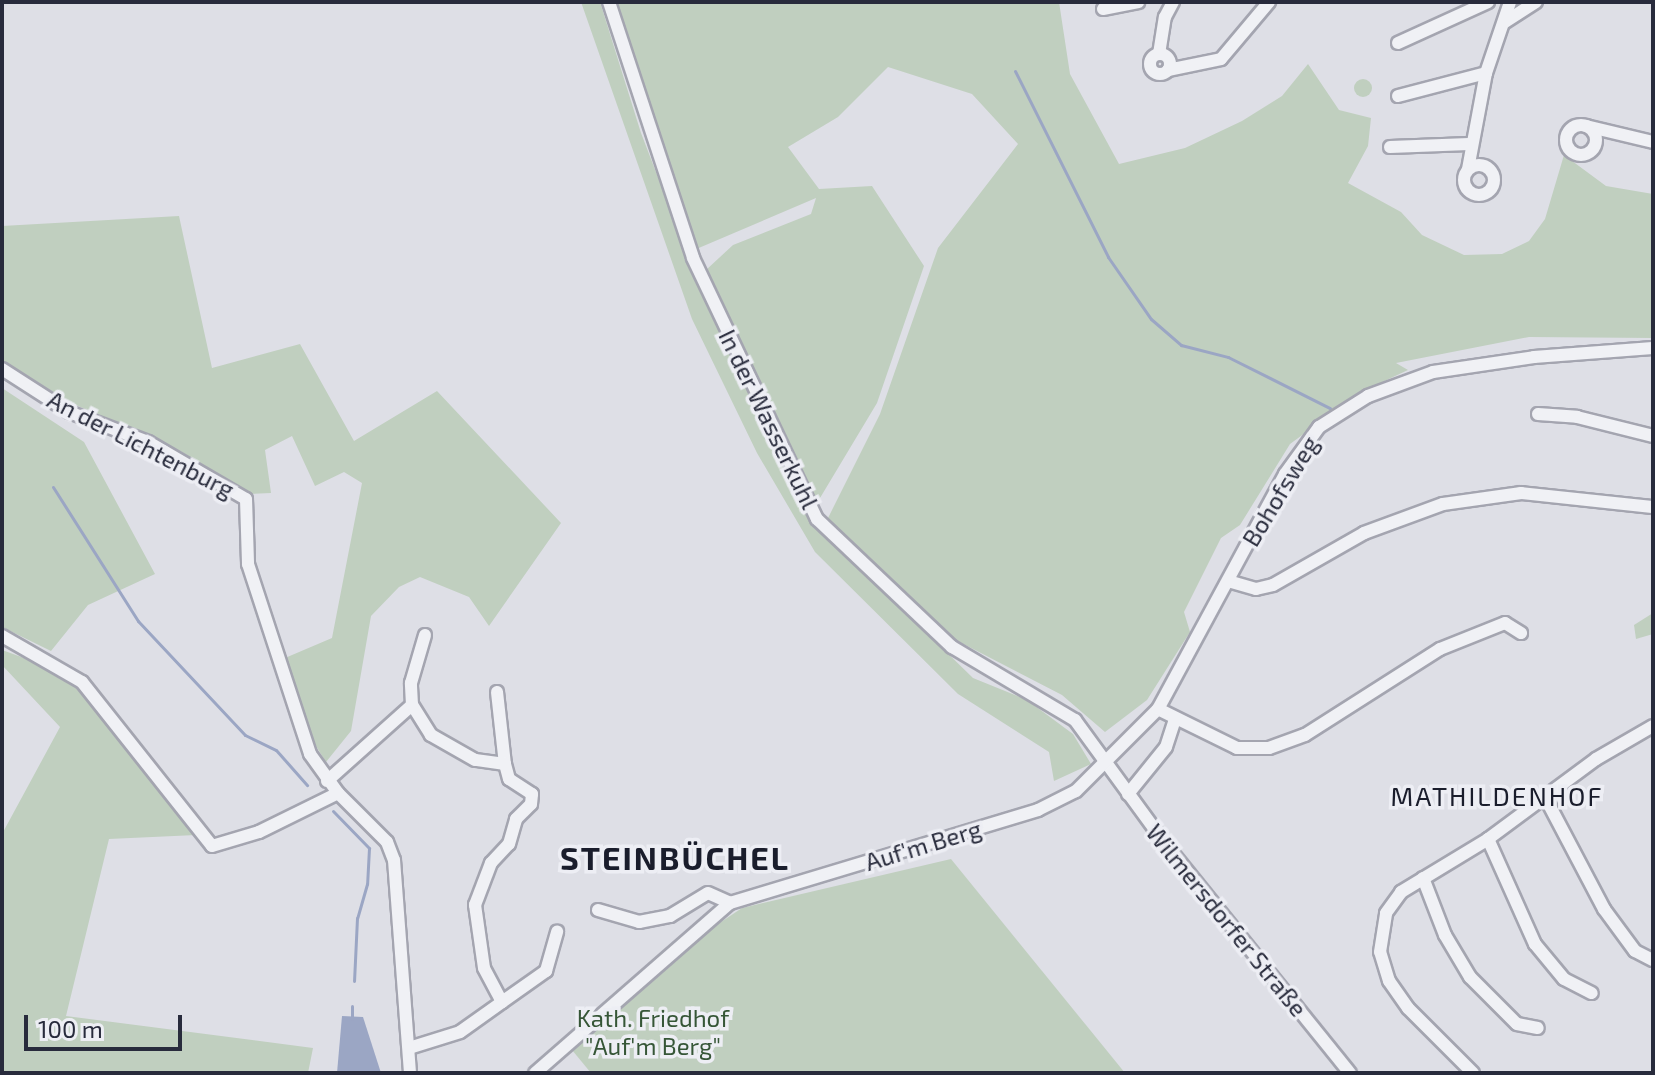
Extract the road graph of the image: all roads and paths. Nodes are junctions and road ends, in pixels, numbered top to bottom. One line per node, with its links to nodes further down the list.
1 (609, 2): 34 (street, In der Wasserkuhl)
2 (1138, 2): 9 (street)
3 (1174, 2): 4 (street); 5 (street)
4 (1186, 2)
5 (1269, 2)
6 (1488, 2): 11 (street)
7 (1510, 2): 10 (street)
8 (1536, 2): 10 (street)
9 (1103, 9)
10 (1505, 22): 12 (street)
11 (1398, 43)
12 (1486, 73): 13 (street); 16 (street)
13 (1398, 96)
14 (1586, 126): 15 (street)
15 (1653, 142)
16 (1469, 144): 17 (street); 18 (street)
17 (1390, 147)
18 (1468, 169)
19 (1653, 348): 24 (street, Bohofsweg)
20 (2, 369): 35 (street, An der Lichtenburg)
21 (1538, 414): 22 (street)
22 (1653, 436)
23 (1653, 507): 24 (street)
24 (1228, 581): 30 (street, Bohofsweg)
25 (1521, 633): 31 (street)
26 (425, 635): 29 (street)
27 (2, 636): 36 (street)
28 (497, 692): 33 (street)
29 (412, 705): 33 (street); 35 (street)
30 (1158, 709): 31 (street); 34 (street, Bohofsweg)
31 (1175, 719): 37 (street)
32 (1653, 726): 38 (street)
33 (505, 764): 46 (street)
34 (1106, 766): 37 (street, Wilmersdorfer Straße); 41 (street, Auf'm Berg)
35 (327, 781): 36 (street, An der Lichtenburg)
36 (338, 793): 48 (street, An der Lichtenburg)
37 (1128, 794): 51 (street, Wilmersdorfer Straße)
38 (1545, 797): 39 (street); 44 (street)
39 (1488, 839): 40 (street); 45 (street)
40 (1423, 878): 47 (street); 52 (street)
41 (730, 903): 42 (street, Auf'm Berg); 50 (street, Auf'm Berg)
42 (598, 910)
43 (557, 932): 46 (street)
44 (1653, 960)
45 (1592, 993)
46 (502, 1002): 48 (street)
47 (1538, 1028)
48 (409, 1048): 49 (street, An der Lichtenburg)
49 (410, 1073)
50 (535, 1073)
51 (1350, 1073)
52 (1473, 1073)

